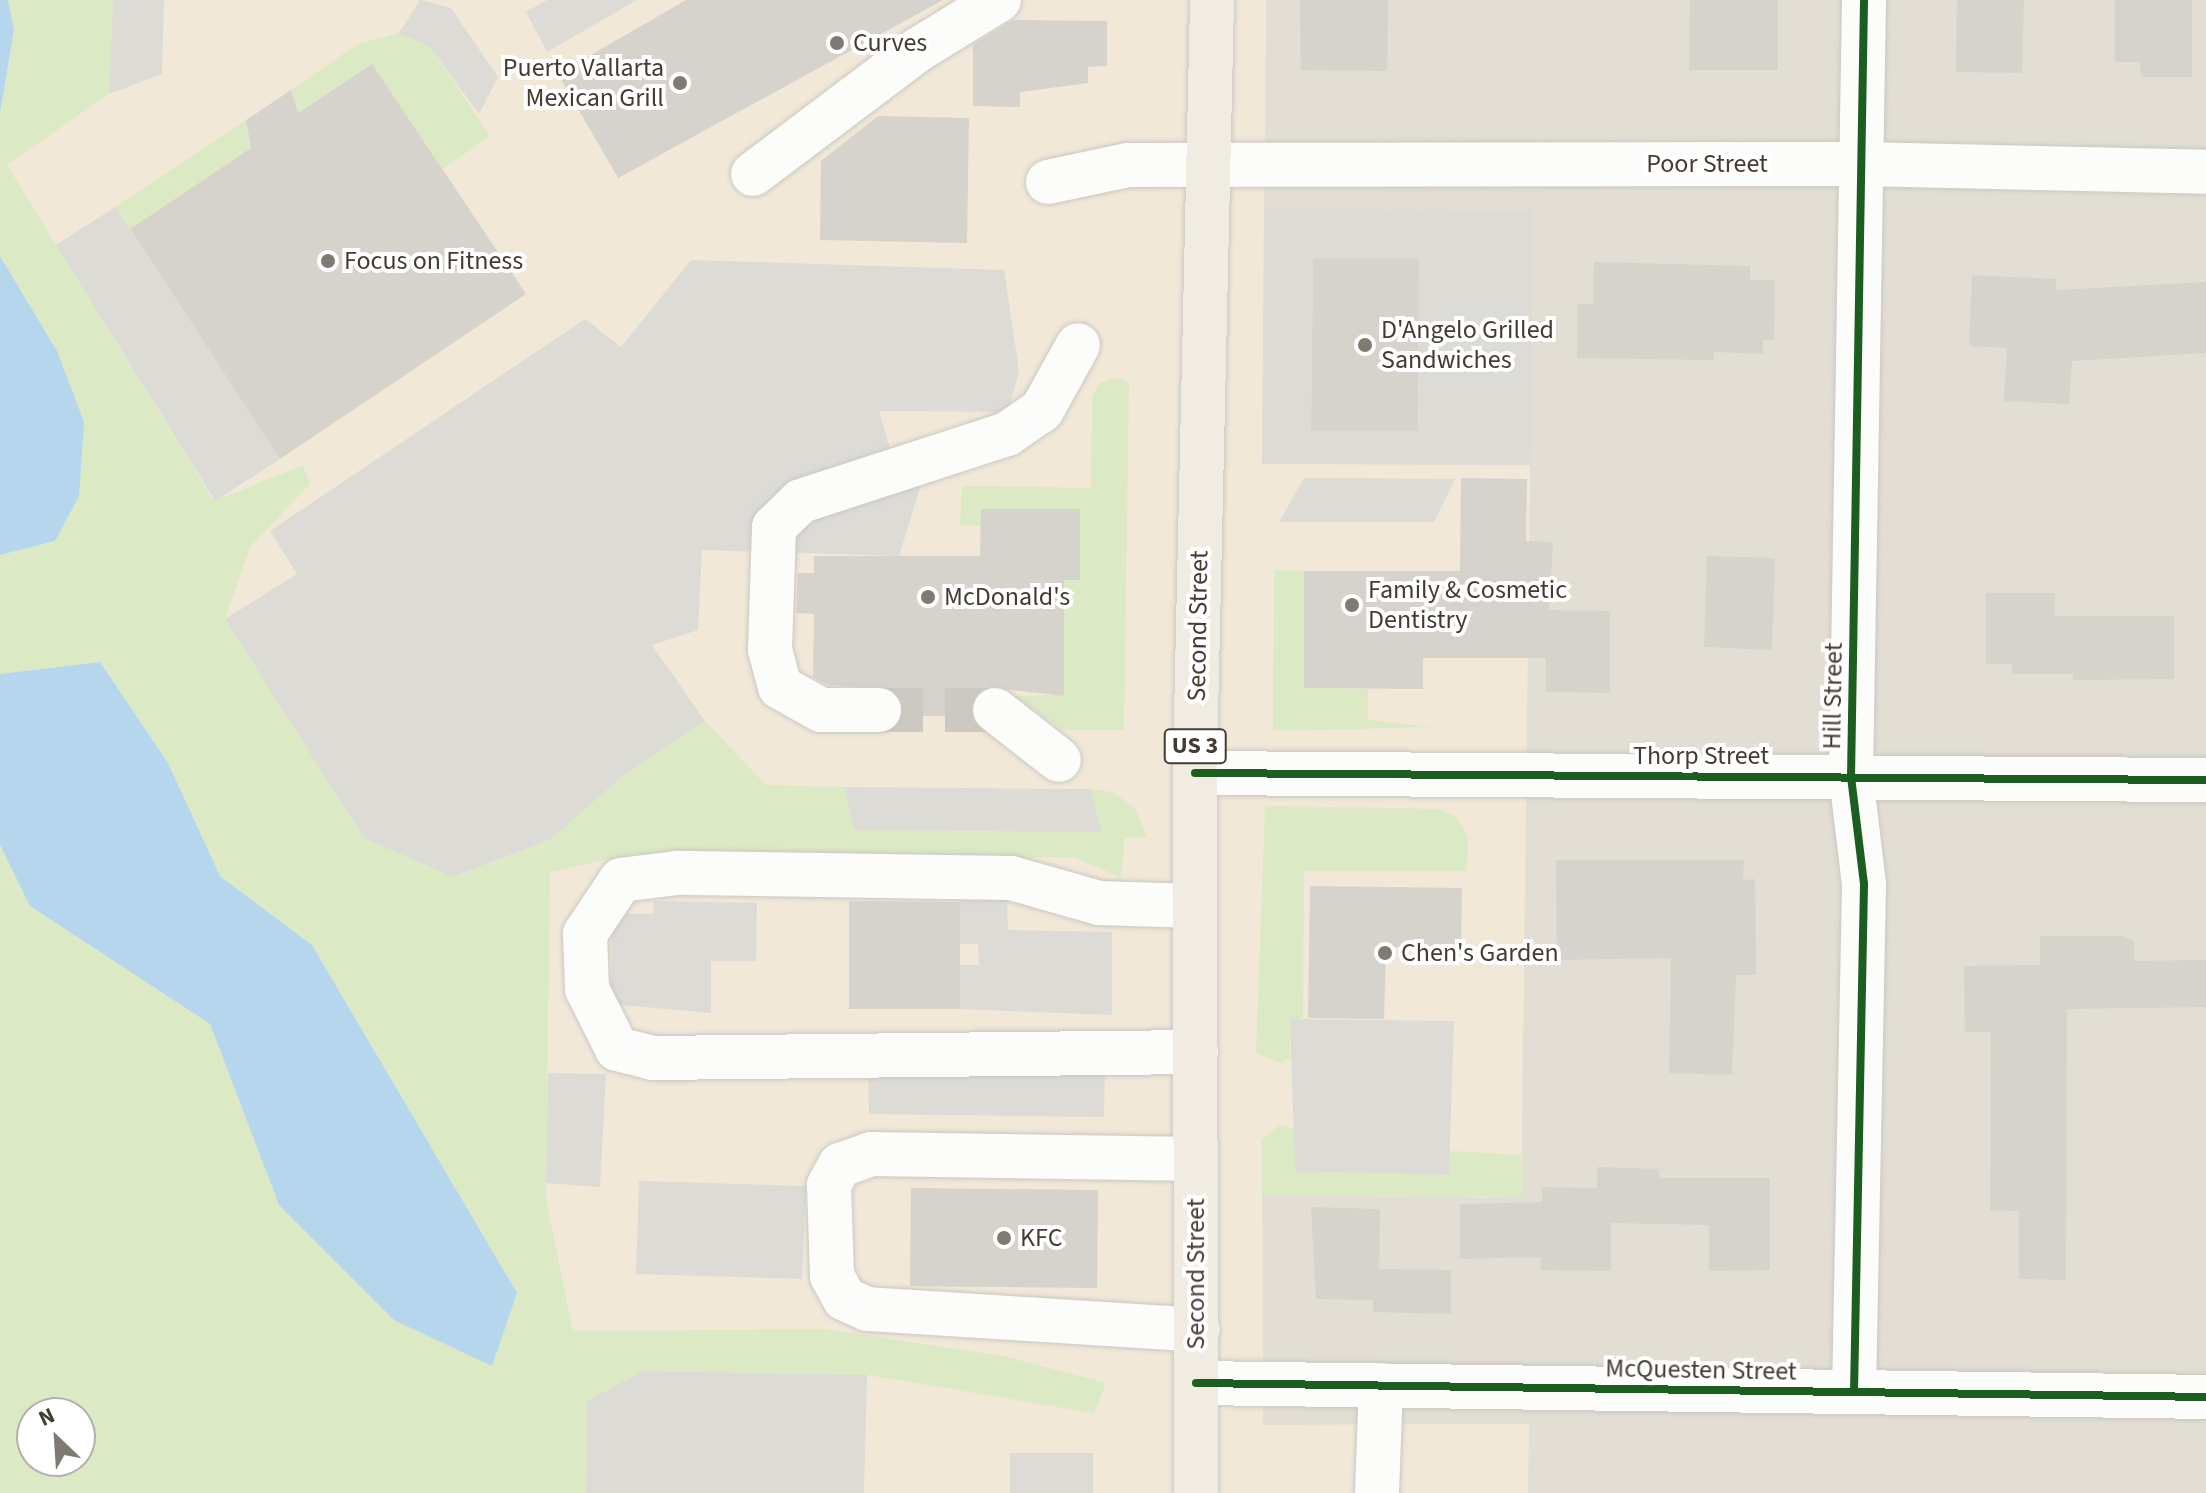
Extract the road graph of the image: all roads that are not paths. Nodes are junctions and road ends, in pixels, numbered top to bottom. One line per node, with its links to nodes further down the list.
1 (999, 0): 7 (street)
2 (1212, 0): 5 (main road, Second Street / US 3)
3 (1864, 0): 4 (street, Hill Street)
4 (1862, 164): 5 (street, Poor Street); 6 (street, Poor Street); 14 (street, Hill Street)
5 (1208, 167): 8 (street, Poor Street); 13 (main road, Second Street / US 3)
6 (2206, 172)
7 (753, 174)
8 (1048, 182)
9 (1078, 345): 10 (street)
10 (879, 710)
11 (995, 710): 12 (street)
12 (1059, 760)
13 (1195, 773): 14 (street, Thorp Street); 16 (main road, Second Street / US 3)
14 (1851, 777): 15 (street, Thorp Street); 22 (street, Hill Street)
15 (2206, 780)
16 (1195, 906): 17 (main road, Second Street / US 3); 17 (street)
17 (1196, 1052): 18 (main road, Second Street / US 3)
18 (1196, 1159): 19 (main road, Second Street / US 3); 19 (street)
19 (1197, 1330): 20 (main road, Second Street / US 3)
20 (1196, 1383): 21 (street, McQuesten Street); 24 (main road, Second Street / US 3)
21 (1381, 1385): 22 (street, McQuesten Street); 25 (street)
22 (1854, 1392): 23 (street, McQuesten Street)
23 (2206, 1397)
24 (1196, 1493)
25 (1377, 1493)

